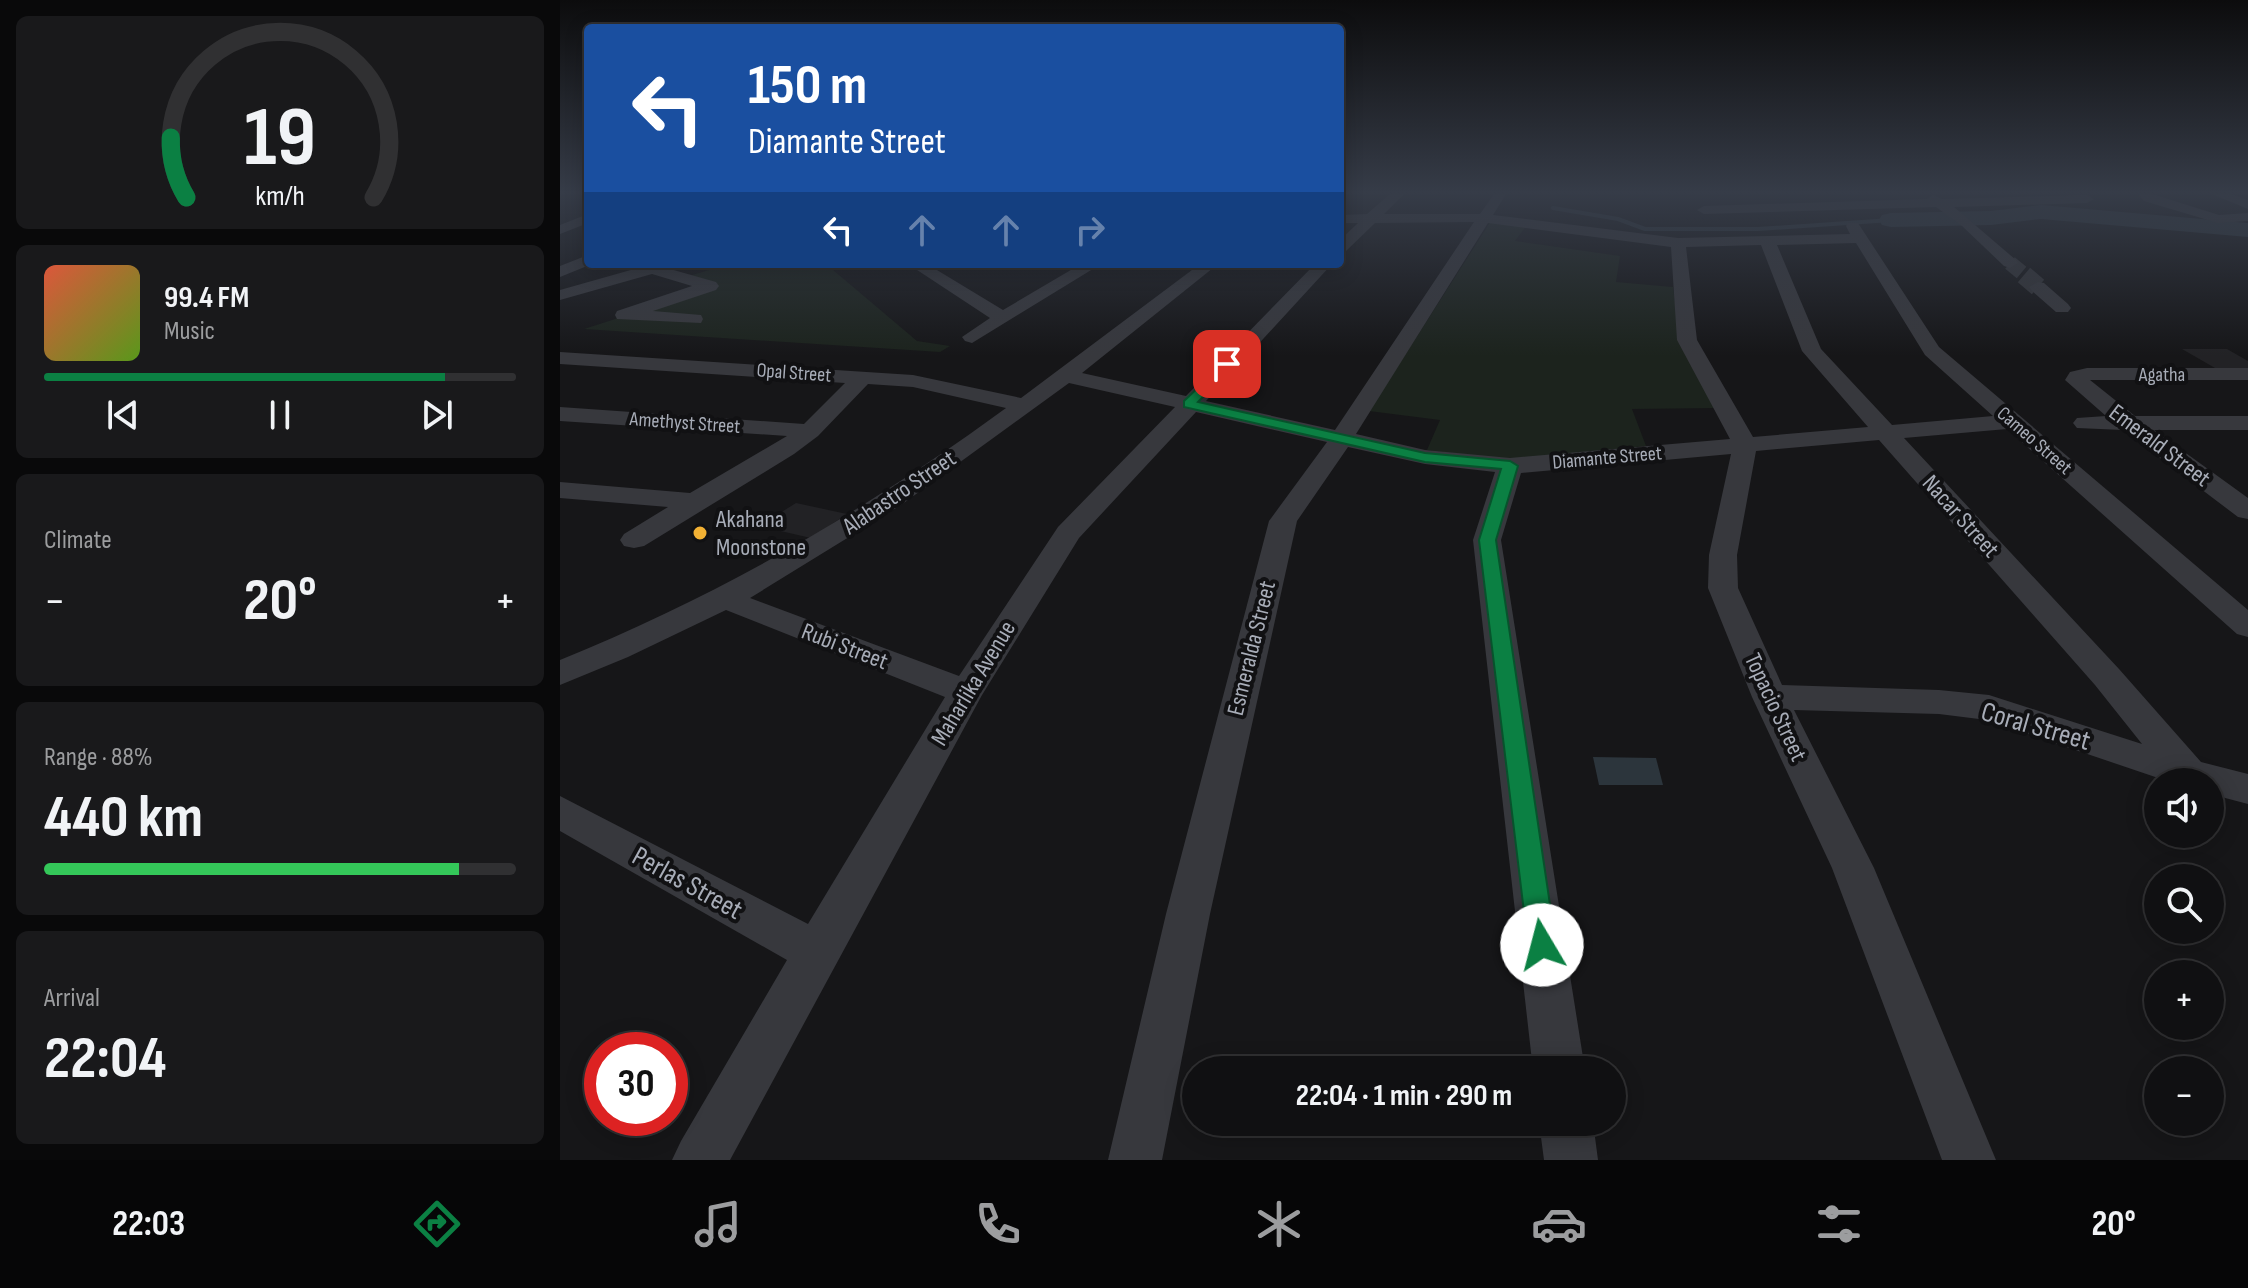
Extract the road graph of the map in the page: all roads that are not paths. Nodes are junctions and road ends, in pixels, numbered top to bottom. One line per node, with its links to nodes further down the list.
1 (1465, 248): 35 (street, Esmeralda Street)
2 (1678, 248): 36 (street)
3 (1770, 248): 34 (street, Nacar Street)
4 (1867, 248): 29 (street, Cameo Street)
5 (1994, 248): 7 (street)
6 (584, 262): 14 (street)
7 (2010, 263)
8 (656, 268): 13 (street)
9 (922, 268): 18 (street)
10 (1078, 268): 18 (street)
11 (1205, 268): 23 (street, Alabastro Street)
12 (1320, 268): 26 (street, Maharlika Avenue)
13 (652, 269): 16 (street); 19 (street)
14 (560, 272)
15 (2038, 287): 17 (street)
16 (560, 295)
17 (2062, 308)
18 (1002, 318): 20 (street)
19 (694, 319)
20 (972, 337)
21 (560, 358): 25 (street, Opal Street)
22 (2248, 374): 24 (street, Agatha)
23 (1066, 376): 26 (street, Diamante Street); 27 (street, Alabastro Street)
24 (2077, 376): 31 (street, Emerald Street)
25 (863, 377): 27 (street, Opal Street); 33 (street)
26 (1188, 404): 35 (street, Diamante Street); 47 (street, Maharlika Avenue)
27 (1026, 406): 44 (street, Alabastro Street)
28 (560, 414): 33 (street, Amethyst Street)
29 (2014, 421): 34 (street, Diamante Street); 45 (street, Cameo Street)
30 (2085, 423): 31 (street)
31 (2129, 423): 32 (street); 38 (street, Emerald Street)
32 (2248, 423)
33 (810, 431): 41 (street)
34 (1884, 431): 36 (street, Diamante Street); 50 (street, Nacar Street)
35 (1341, 439): 37 (street, Diamante Street); 58 (street, Esmeralda Street)
36 (1745, 444): 37 (street, Diamante Street); 48 (street, Topacio Street)
37 (1510, 466): 55 (street)
38 (2210, 482): 39 (street); 42 (street, Emerald Street)
39 (2248, 482)
40 (560, 490): 41 (street)
41 (695, 501): 43 (street)
42 (2248, 511)
43 (634, 540)
44 (725, 599): 46 (street, Alabastro Street); 47 (street, Rubi Street)
45 (2248, 627)
46 (560, 673)
47 (966, 692): 54 (street, Maharlika Avenue)
48 (1770, 697): 49 (street, Coral Street); 60 (street, Topacio Street)
49 (2173, 768)
50 (2184, 768)
51 (2224, 783): 52 (street, Coral Street)
52 (2248, 789)
53 (560, 812): 54 (street, Perlas Street)
54 (816, 952): 57 (street, Maharlika Avenue)
55 (1557, 1056)
56 (1568, 1136): 59 (street)
57 (700, 1160)
58 (1135, 1160)
59 (1571, 1160)
60 (1969, 1160)

